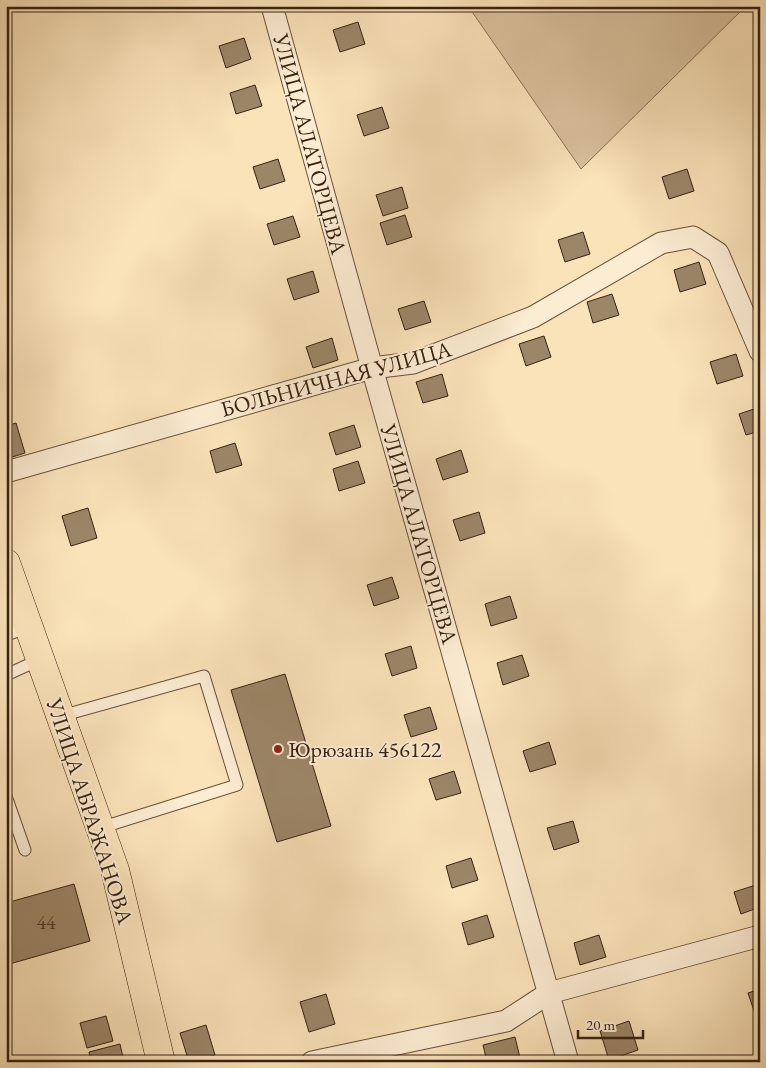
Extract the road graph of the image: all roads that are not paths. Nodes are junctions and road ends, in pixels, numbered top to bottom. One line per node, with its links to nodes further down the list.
1 (272, 6): 3 (street, УЛИЦА АЛАТОРЦЕВА)
2 (760, 351): 3 (street, БОЛЬНИЧНАЯ УЛИЦА)
3 (372, 368): 4 (street, БОЛЬНИЧНАЯ УЛИЦА); 14 (street, УЛИЦА АЛАТОРЦЕВА)
4 (6, 472)
5 (6, 563): 6 (main road, УЛИЦА АБРАЖАНОВА)
6 (17, 626): 7 (main road, УЛИЦА АБРАЖАНОВА)
7 (41, 659): 8 (lane); 9 (main road, УЛИЦА АБРАЖАНОВА)
8 (6, 675)
9 (61, 716): 11 (main road, УЛИЦА АБРАЖАНОВА); 11 (lane)
10 (6, 796): 12 (lane)
11 (100, 828): 15 (main road, УЛИЦА АБРАЖАНОВА)
12 (25, 850)
13 (760, 936): 14 (street)
14 (549, 993): 16 (street); 17 (street, УЛИЦА АЛАТОРЦЕВА)
15 (161, 1062)
16 (312, 1062)
17 (568, 1062)

